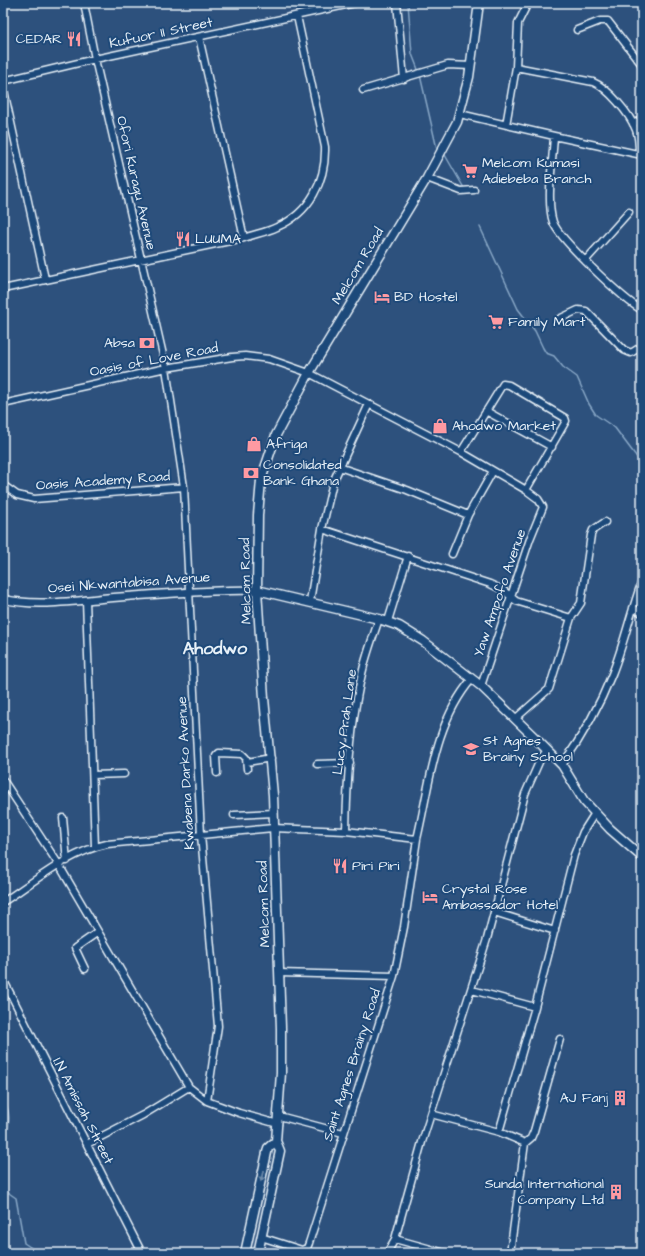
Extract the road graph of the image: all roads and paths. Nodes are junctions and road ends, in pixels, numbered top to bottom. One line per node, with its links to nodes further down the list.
1 (84, 3): 9 (street, Ofori Kuragu Avenue)
2 (351, 3): 6 (street, Kufuor II Street)
3 (397, 3): 13 (street)
4 (479, 3): 11 (main road, Melcom Road)
5 (528, 3): 12 (street)
6 (297, 16): 8 (street, Kufuor II Street); 27 (street)
7 (577, 30): 10 (street)
8 (199, 37): 9 (street, Kufuor II Street); 27 (street)
9 (95, 59): 14 (street, Kufuor II Street); 28 (street, Ofori Kuragu Avenue)
10 (642, 65)
11 (471, 66): 13 (street); 18 (main road, Melcom Road)
12 (516, 68): 20 (street); 21 (street)
13 (404, 79): 16 (street)
14 (3, 81)
15 (3, 86): 17 (street)
16 (363, 90)
17 (5, 106): 30 (street)
18 (460, 114): 21 (street); 24 (main road, Melcom Road)
19 (642, 119): 20 (street)
20 (633, 124): 23 (street)
21 (506, 125): 22 (street)
22 (554, 136): 23 (street); 29 (street)
23 (641, 154)
24 (427, 178): 25 (street); 36 (main road, Melcom Road)
25 (474, 190)
26 (628, 212): 29 (street)
27 (244, 238): 28 (street)
28 (141, 260): 30 (street); 35 (street, Ofori Kuragu Avenue)
29 (585, 260): 32 (street)
30 (45, 279): 31 (street)
31 (3, 289)
32 (642, 310)
33 (560, 319): 34 (street)
34 (642, 346)
35 (166, 368): 36 (street, Oasis of Love Road); 37 (street, Oasis of Love Road); 45 (street, Kwabena Darko Avenue)
36 (309, 373): 38 (street, Oasis of Love Road); 54 (main road, Melcom Road)
37 (3, 404)
38 (369, 404): 41 (street, Oasis of Love Road); 42 (street)
39 (486, 411): 40 (street); 40 (street); 41 (street)
40 (552, 447): 46 (street)
41 (461, 452): 43 (street, Oasis of Love Road)
42 (339, 467): 48 (street); 50 (street)
43 (493, 471): 46 (street, Oasis of Love Road); 48 (street)
44 (3, 485): 45 (street, Oasis Academy Road)
45 (184, 487): 55 (street, Kwabena Darko Avenue)
46 (526, 490): 47 (street, Oasis of Love Road)
47 (543, 507): 56 (street, Yaw Ampofo Avenue)
48 (468, 515): 51 (street)
49 (605, 522): 63 (street)
50 (322, 529): 52 (street); 59 (street)
51 (452, 554)
52 (408, 556): 56 (street); 64 (street)
53 (642, 581): 60 (street)
54 (257, 590): 55 (street, Osei Nkwantabisa Avenue); 59 (main road); 69 (main road, Melcom Road)
55 (190, 592): 58 (street, Osei Nkwantabisa Avenue); 85 (street, Kwabena Darko Avenue)
56 (511, 597): 63 (street); 66 (street, Yaw Ampofo Avenue)
57 (3, 599): 58 (street, Osei Nkwantabisa Avenue)
58 (86, 600): 77 (street)
59 (310, 601): 62 (main road)
60 (633, 608): 61 (street); 73 (street)
61 (642, 613)
62 (379, 618): 64 (main road); 71 (street, Lucy Prah Lane)
63 (571, 618): 67 (street)
64 (388, 621): 65 (main road)
65 (472, 679): 66 (main road); 86 (street, Saint Agnes Brainy Road)
66 (481, 686): 67 (main road)
67 (515, 719): 68 (main road)
68 (547, 750): 73 (main road); 92 (street)
69 (271, 758): 70 (street); 79 (main road, Melcom Road)
70 (247, 762): 74 (street); 75 (street)
71 (350, 763): 72 (street); 84 (street, Lucy Prah Lane)
72 (317, 764)
73 (562, 765): 80 (main road)
74 (247, 769)
75 (217, 773)
76 (124, 774): 77 (street)
77 (92, 775): 87 (street)
78 (3, 780): 90 (street)
79 (274, 813): 81 (street); 83 (main road, Melcom Road)
80 (595, 813): 88 (main road); 93 (street)
81 (234, 815)
82 (63, 818): 89 (street)
83 (273, 828): 84 (street); 85 (street); 96 (main road, Melcom Road)
84 (346, 831): 86 (street)
85 (201, 835): 87 (street); 103 (street, Kwabena Darko Avenue)
86 (417, 839): 97 (street, Saint Agnes Brainy Road)
87 (96, 846): 89 (street)
88 (642, 857)
89 (67, 861): 90 (street)
90 (59, 865): 91 (street); 94 (street)
91 (3, 902)
92 (494, 912): 93 (street); 99 (street)
93 (555, 931): 100 (street)
94 (98, 932): 95 (street); 102 (street)
95 (85, 968)
96 (279, 973): 97 (street); 105 (main road, Melcom Road)
97 (394, 976): 107 (street, Saint Agnes Brainy Road)
98 (3, 979): 110 (street, I.N Amissah Street)
99 (472, 990): 100 (street); 104 (street)
100 (535, 1007): 106 (street)
101 (560, 1039): 109 (street)
102 (189, 1087): 103 (street); 110 (street)
103 (208, 1101): 105 (street)
104 (431, 1114): 106 (street); 112 (street)
105 (279, 1120): 107 (street); 108 (main road, Melcom Road)
106 (500, 1132): 109 (street)
107 (343, 1133): 111 (street, Saint Agnes Brainy Road)
108 (276, 1141): 111 (main road); 114 (main road, Melcom Road, one-way to 114)
109 (526, 1143): 118 (street)
110 (86, 1144): 113 (street, I.N Amissah Street)
111 (261, 1237): 115 (main road)
112 (395, 1239): 116 (street); 117 (street)
113 (142, 1253)
114 (246, 1253)
115 (258, 1253)
116 (387, 1253)
117 (444, 1253)
118 (510, 1253)

